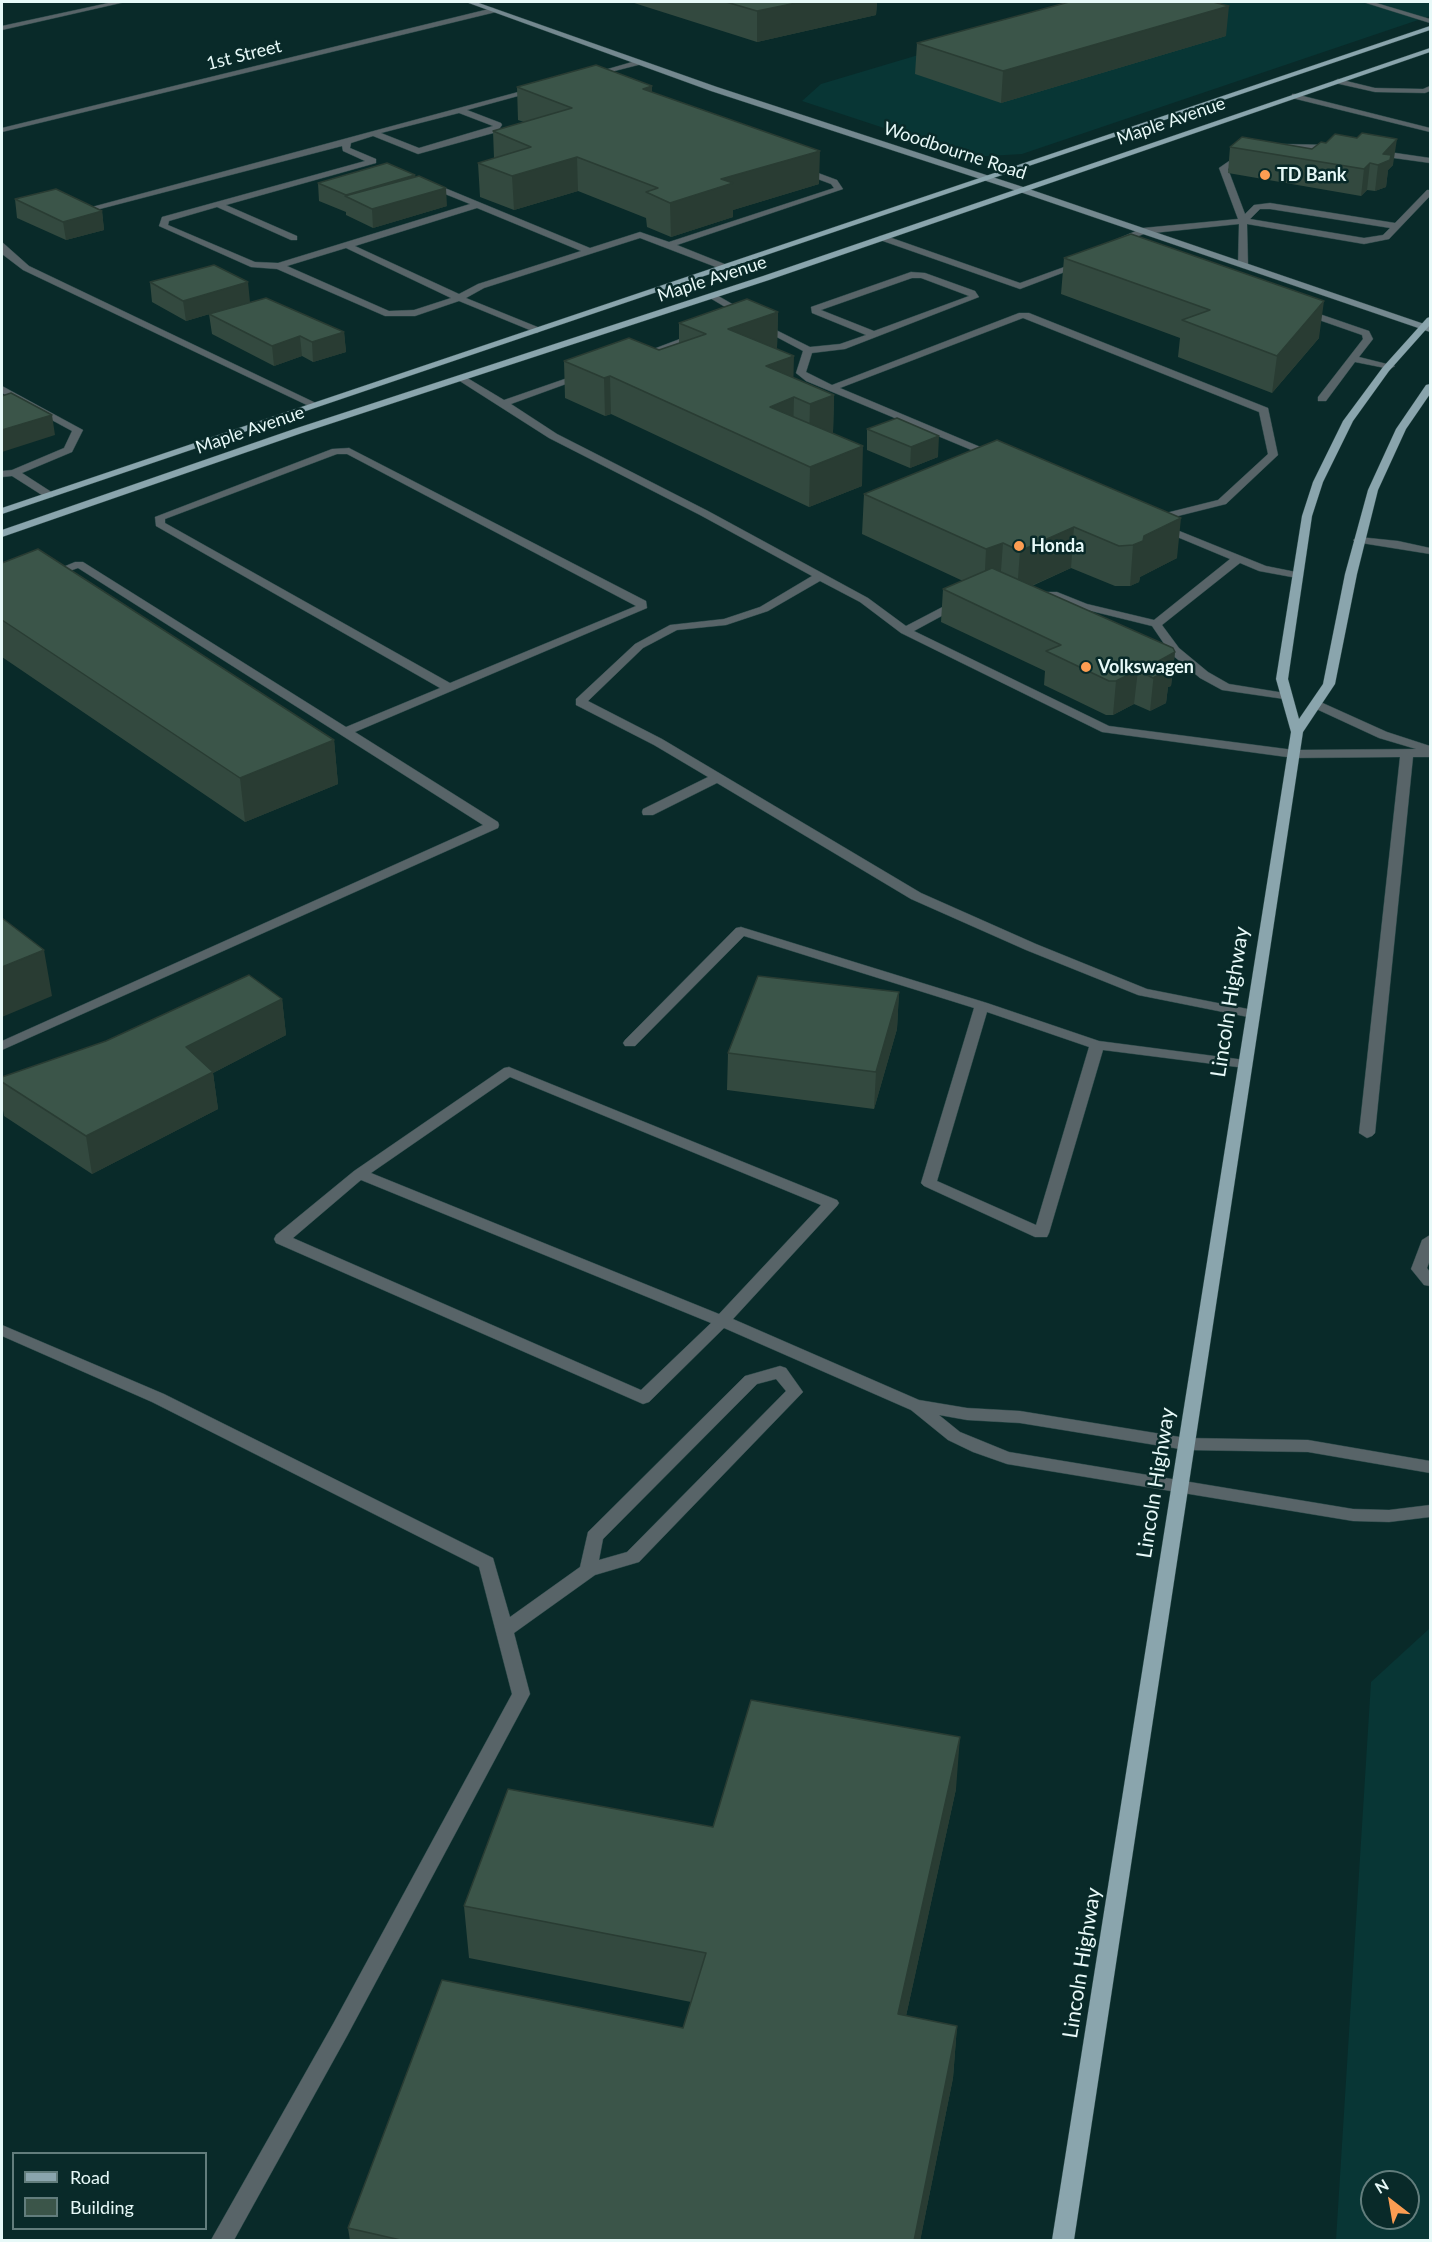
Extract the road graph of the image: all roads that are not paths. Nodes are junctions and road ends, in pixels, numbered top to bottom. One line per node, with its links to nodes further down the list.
1 (121, 2): 6 (street)
2 (470, 2): 4 (main road, Woodbourne Road)
3 (1367, 2): 5 (street)
4 (493, 10): 9 (main road, Woodbourne Road); 16 (street, 1st Street)
5 (1431, 21)
6 (2, 28)
7 (1431, 28): 29 (main road, Maple Avenue)
8 (1431, 50): 10 (main road, Maple Avenue)
9 (639, 62): 11 (street); 29 (main road, Woodbourne Road)
10 (1338, 81): 13 (street); 14 (main road, Maple Avenue)
11 (589, 83)
12 (545, 87): 15 (street)
13 (1429, 90)
14 (1295, 96): 17 (street); 30 (main road, Maple Avenue)
15 (459, 110): 18 (street); 18 (street)
16 (2, 130)
17 (1431, 130)
18 (374, 133): 19 (street)
19 (347, 142): 25 (street); 34 (street)
20 (1271, 148): 21 (street)
21 (1340, 148)
22 (1251, 149): 35 (street)
23 (1363, 151): 24 (street)
24 (1431, 160)
25 (373, 161): 26 (street); 32 (street)
26 (383, 166)
27 (791, 166): 42 (street)
28 (414, 179): 33 (street)
29 (985, 179): 30 (main road, Woodbourne Road); 48 (main road, Maple Avenue)
30 (1023, 190): 37 (main road, Woodbourne Road); 39 (main road, Maple Avenue)
31 (1431, 192): 36 (street)
32 (217, 204): 38 (street); 47 (street)
33 (477, 205): 41 (street); 43 (street)
34 (96, 207)
35 (1243, 221): 36 (street); 36 (street); 37 (street); 46 (street)
36 (1396, 226)
37 (1143, 231): 44 (street); 46 (main road, Woodbourne Road)
38 (294, 238)
39 (883, 238): 50 (street); 55 (main road, Maple Avenue)
40 (2, 245): 75 (street)
41 (346, 245): 47 (street); 56 (street)
42 (669, 245): 43 (street); 48 (street)
43 (589, 251): 56 (street)
44 (1116, 251)
45 (1091, 261): 50 (street)
46 (1243, 265): 49 (main road, Woodbourne Road)
47 (279, 266): 56 (street)
48 (724, 267): 61 (main road, Maple Avenue)
49 (1264, 272): 51 (street); 60 (main road, Woodbourne Road)
50 (993, 276): 52 (street)
51 (1246, 279)
52 (982, 281)
53 (972, 285): 54 (street)
54 (962, 289): 63 (street); 63 (street)
55 (713, 296): 58 (street); 69 (main road, Maple Avenue)
56 (459, 298): 61 (street)
57 (1294, 309): 65 (street)
58 (750, 318): 59 (street); 64 (street)
59 (739, 322)
60 (1429, 325): 67 (main road, Lincoln Highway)
61 (537, 330): 75 (main road, Maple Avenue)
62 (705, 333): 66 (street)
63 (875, 335): 64 (street)
64 (808, 350): 71 (street)
65 (1354, 359): 67 (street); 73 (street)
66 (627, 360)
67 (1390, 366): 85 (main road, Lincoln Highway)
68 (593, 372): 74 (street)
69 (460, 378): 74 (street); 81 (main road, Maple Avenue)
70 (1431, 387): 82 (main road, Lincoln Highway)
71 (832, 388): 76 (street); 84 (street)
72 (2, 389): 77 (street)
73 (1322, 399)
74 (504, 403): 86 (street)
75 (315, 405): 79 (main road, Maple Avenue)
76 (1006, 462)
77 (14, 473): 78 (street); 79 (street)
78 (2, 474)
79 (49, 495): 80 (main road, Maple Avenue)
80 (2, 511)
81 (2, 534)
82 (1359, 540): 83 (street); 94 (main road, Lincoln Highway)
83 (1431, 551)
84 (1238, 559): 85 (street); 90 (street)
85 (1297, 575): 93 (main road, Lincoln Highway)
86 (820, 576): 91 (street); 100 (street)
87 (35, 580): 95 (street)
88 (1015, 596): 90 (street)
89 (973, 599): 91 (street)
90 (1156, 624): 93 (street)
91 (905, 631): 98 (street)
92 (449, 688): 92 (street); 95 (street)
93 (1287, 697): 96 (main road, Lincoln Highway)
94 (1316, 704): 96 (main road, Lincoln Highway); 97 (street)
95 (345, 732): 106 (street)
96 (1297, 732): 98 (main road, Lincoln Highway)
97 (1431, 752): 99 (street)
98 (1294, 754): 99 (street); 103 (main road, Lincoln Highway)
99 (1407, 754): 108 (street)
100 (717, 778): 101 (street); 103 (street)
101 (648, 812)
102 (982, 1006): 104 (street); 105 (street); 105 (street)
103 (1253, 1014): 107 (main road, Lincoln Highway)
104 (630, 1043)
105 (1097, 1045): 107 (street)
106 (2, 1046)
107 (1245, 1064): 117 (main road, Lincoln Highway)
108 (1367, 1133)
109 (359, 1174): 112 (street); 112 (street); 112 (street)
110 (1431, 1240): 111 (street)
111 (1431, 1281)
112 (722, 1322): 114 (street)
113 (2, 1330): 122 (street)
114 (793, 1351): 115 (street); 116 (street)
115 (780, 1372): 121 (street); 121 (street)
116 (915, 1404): 117 (street); 119 (street)
117 (1186, 1444): 118 (street); 119 (main road, Lincoln Highway)
118 (1431, 1467)
119 (1179, 1486): 120 (street); 124 (main road, Lincoln Highway)
120 (1431, 1511)
121 (589, 1569): 122 (street)
122 (504, 1631): 123 (street)
123 (222, 2241)
124 (1063, 2241)

